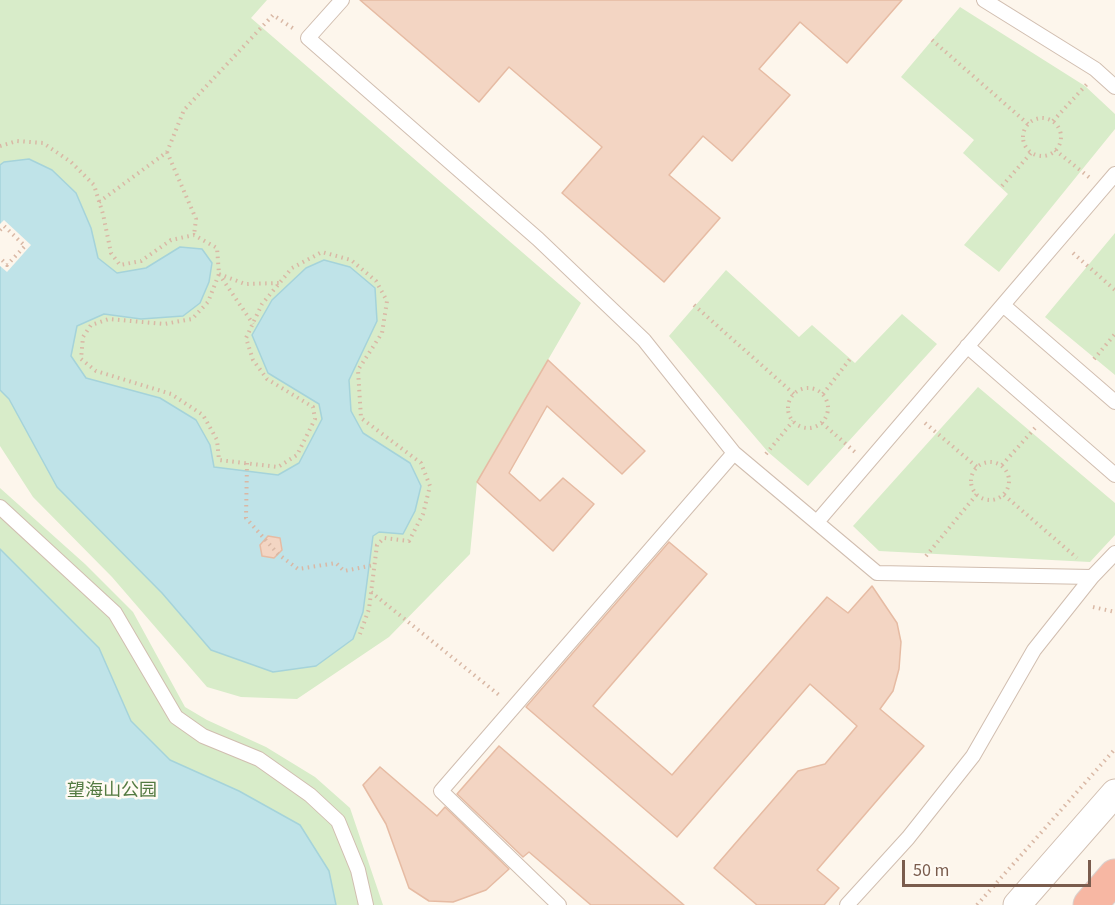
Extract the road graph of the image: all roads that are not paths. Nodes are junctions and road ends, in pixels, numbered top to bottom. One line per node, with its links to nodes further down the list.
1 (342, 0): 8 (lane)
2 (984, 0): 3 (lane)
3 (1115, 87)
4 (1115, 174): 5 (lane)
5 (1003, 305): 6 (lane); 7 (lane)
6 (967, 346): 9 (lane); 11 (lane)
7 (1115, 402)
8 (734, 453): 11 (lane); 17 (lane)
9 (1115, 475)
10 (0, 507): 16 (lane)
11 (817, 522): 13 (lane)
12 (1115, 554): 13 (lane)
13 (1092, 577): 18 (lane)
14 (1115, 793): 19 (street)
15 (1115, 876): 20 (highway)
16 (366, 905)
17 (559, 905)
18 (847, 905)
19 (1017, 905)
20 (1090, 905)

